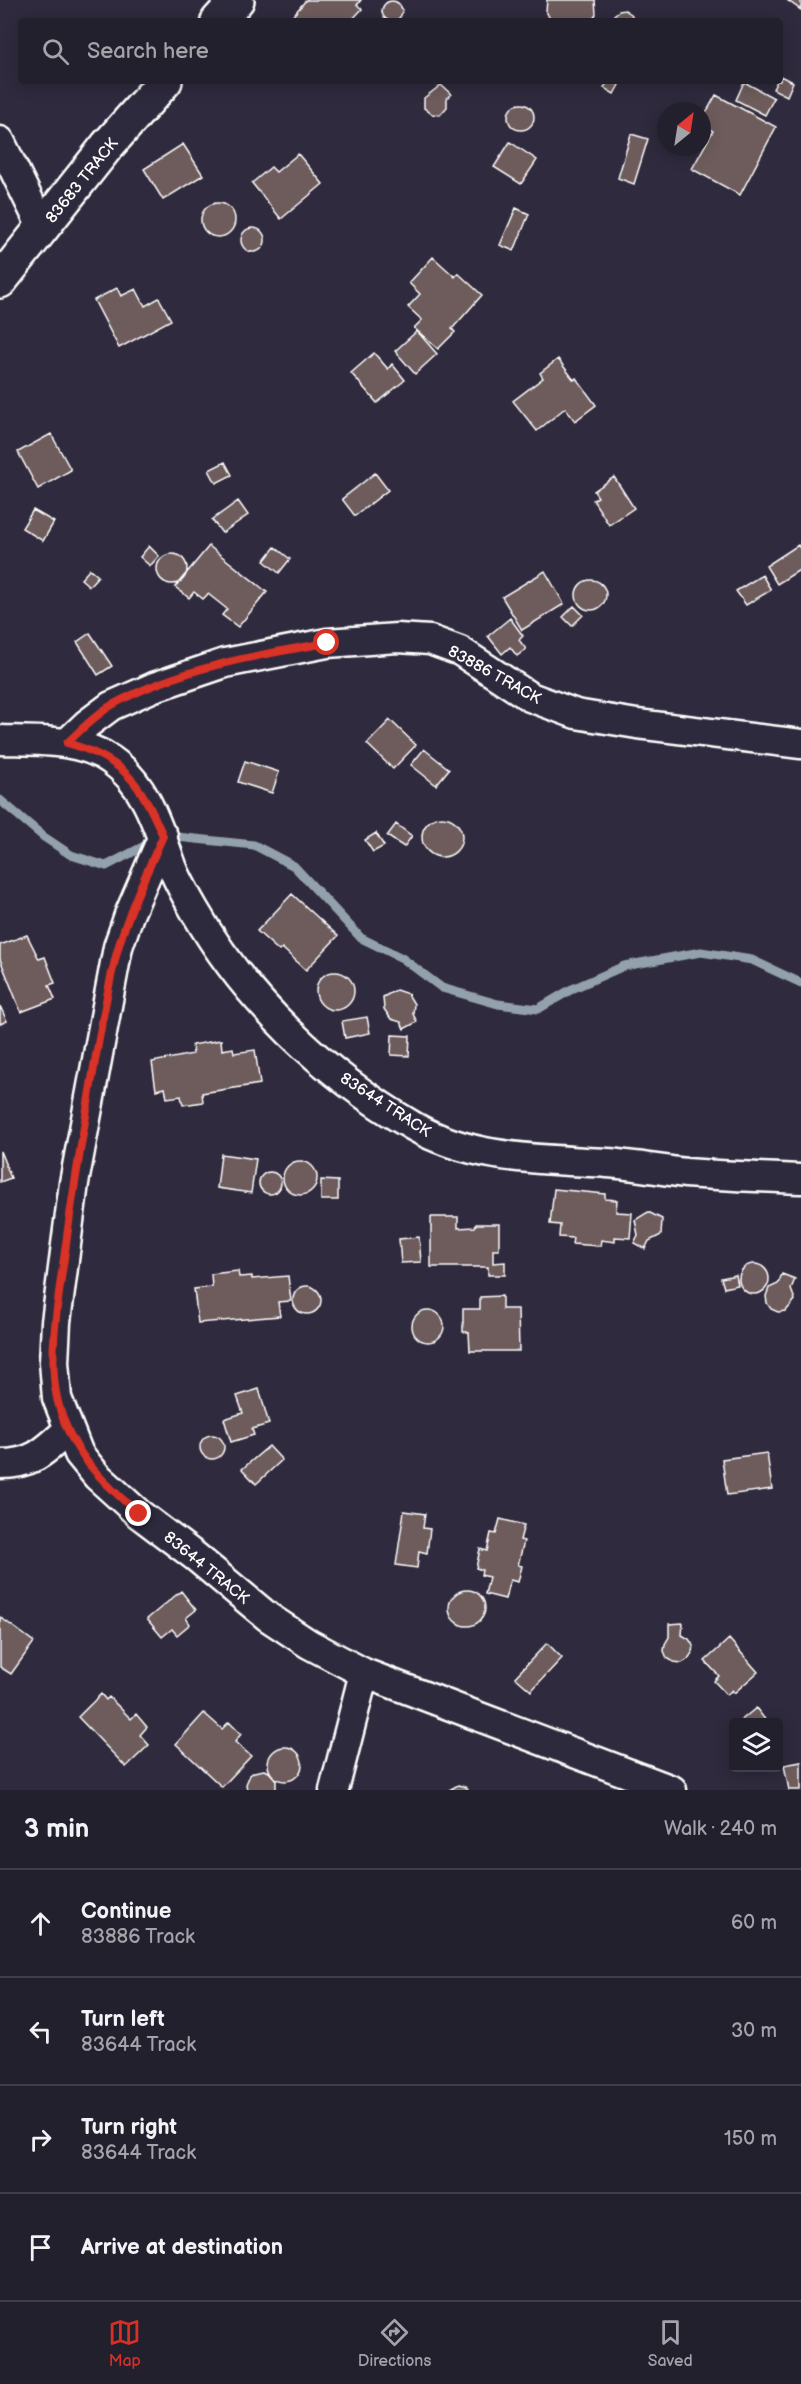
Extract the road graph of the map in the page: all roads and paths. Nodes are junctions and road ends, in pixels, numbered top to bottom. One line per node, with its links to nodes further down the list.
1 (237, 0): 2 (street)
2 (221, 18)
3 (162, 84): 5 (street, 83683 TRACK)
4 (0, 141): 5 (street)
5 (42, 227): 6 (street, 83683 TRACK)
6 (0, 281)
7 (0, 740): 8 (street, 83644 TRACK)
8 (67, 743): 9 (street, 83886 TRACK); 10 (street, 83644 TRACK)
9 (801, 744)
10 (163, 836): 11 (street, 83644 TRACK); 12 (street, 83644 TRACK)
11 (801, 1179)
12 (68, 1430): 13 (street); 14 (street, 83644 TRACK)
13 (0, 1464)
14 (364, 1673): 15 (street); 16 (street, 83644 TRACK)
15 (334, 1790)
16 (672, 1790)

